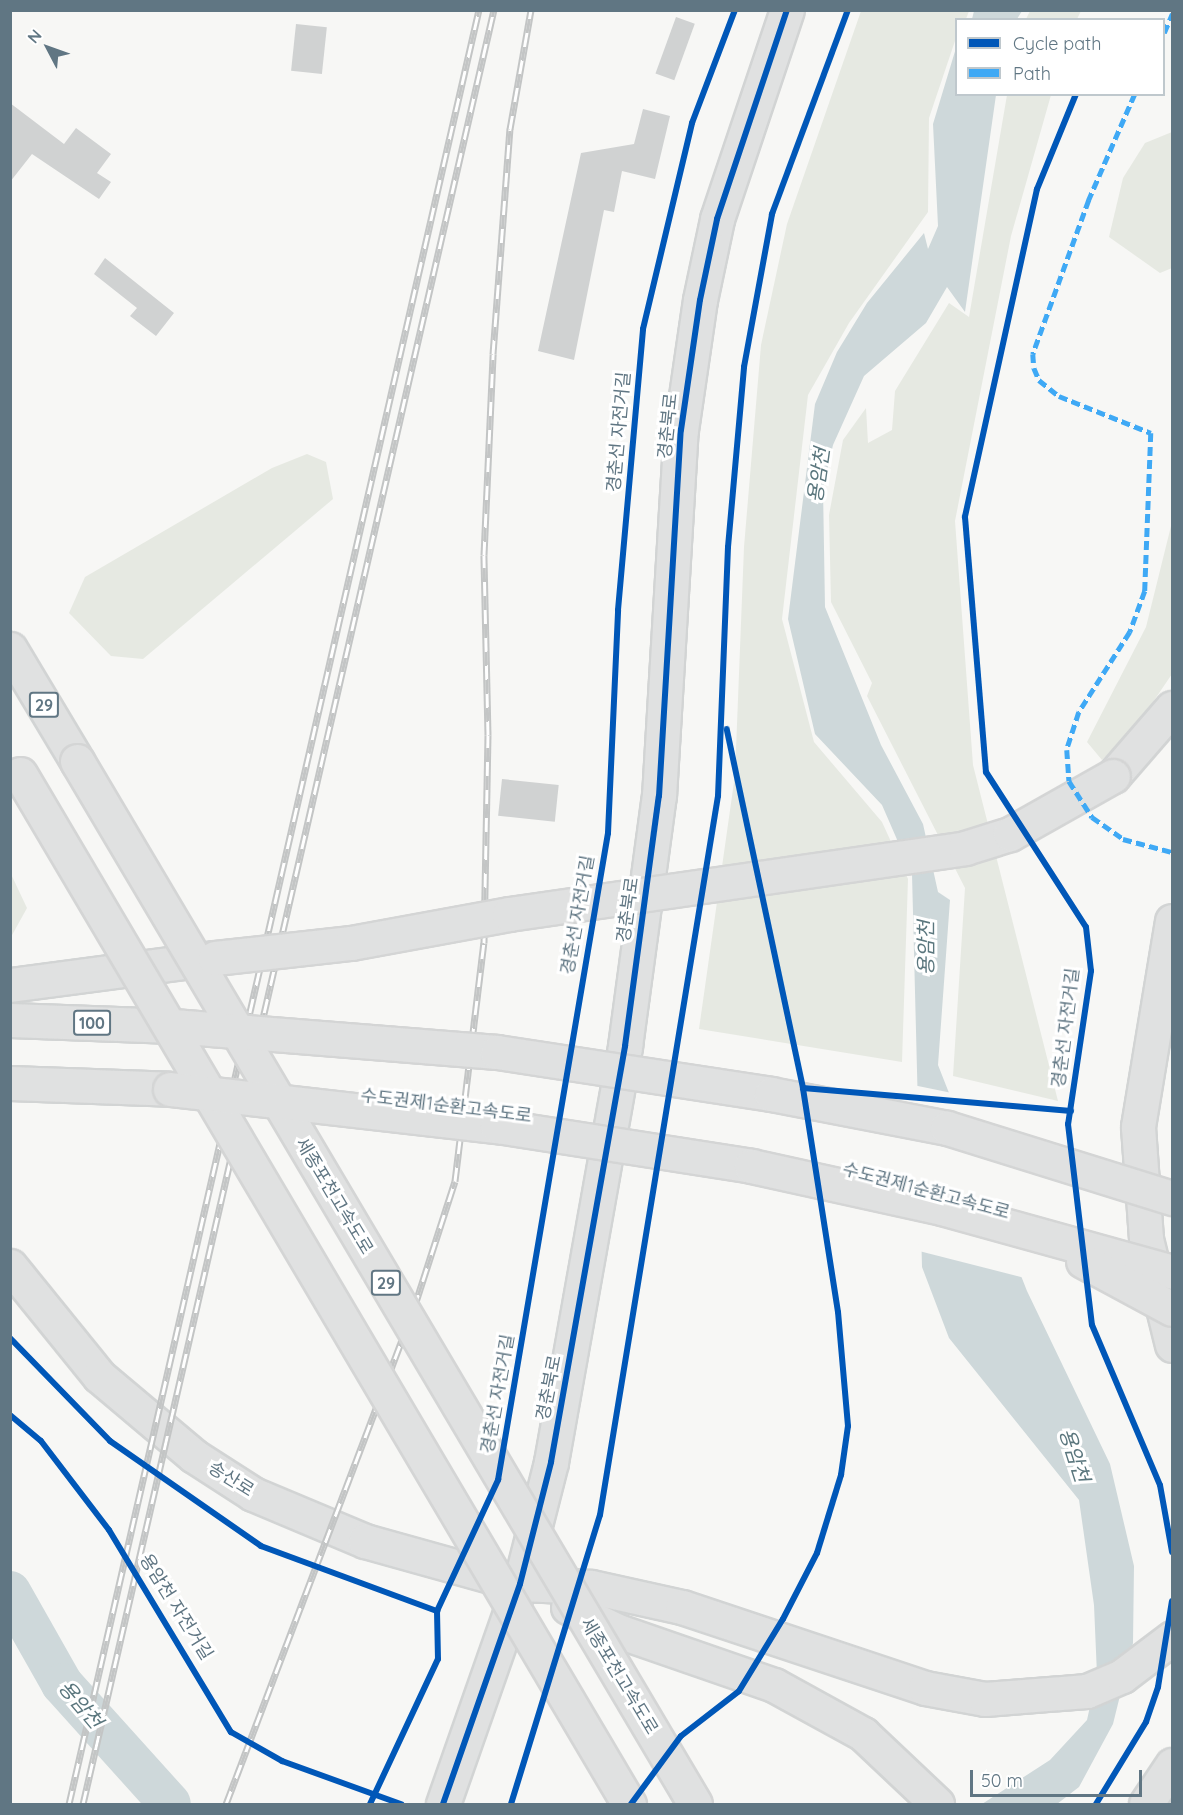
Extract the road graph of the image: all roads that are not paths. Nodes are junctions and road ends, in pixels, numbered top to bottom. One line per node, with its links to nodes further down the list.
1 (786, 10): 15 (main road, 경춘북로)
2 (10, 649): 20 (main road, 세종포천고속도로 / 29, bridge)
3 (1173, 708): 6 (main road, bridge)
4 (15, 767): 19 (main road, bridge)
5 (1173, 921): 14 (main road)
6 (10, 985)
7 (10, 1020): 9 (main road, 100, bridge)
8 (10, 1083): 10 (main road, 수도권제1순환고속도로, bridge)
9 (1173, 1198)
10 (1033, 1235): 12 (main road, 수도권제1순환고속도로, bridge); 13 (main road, bridge)
11 (10, 1266): 15 (main road, 송산로)
12 (1173, 1272)
13 (1173, 1309)
14 (1173, 1345)
15 (520, 1584): 16 (main road); 18 (main road, 경춘북로); 21 (main road)
16 (1173, 1638)
17 (1173, 1765): 22 (main road)
18 (443, 1804)
19 (629, 1804)
20 (695, 1804)
21 (937, 1804)
22 (1146, 1804)

